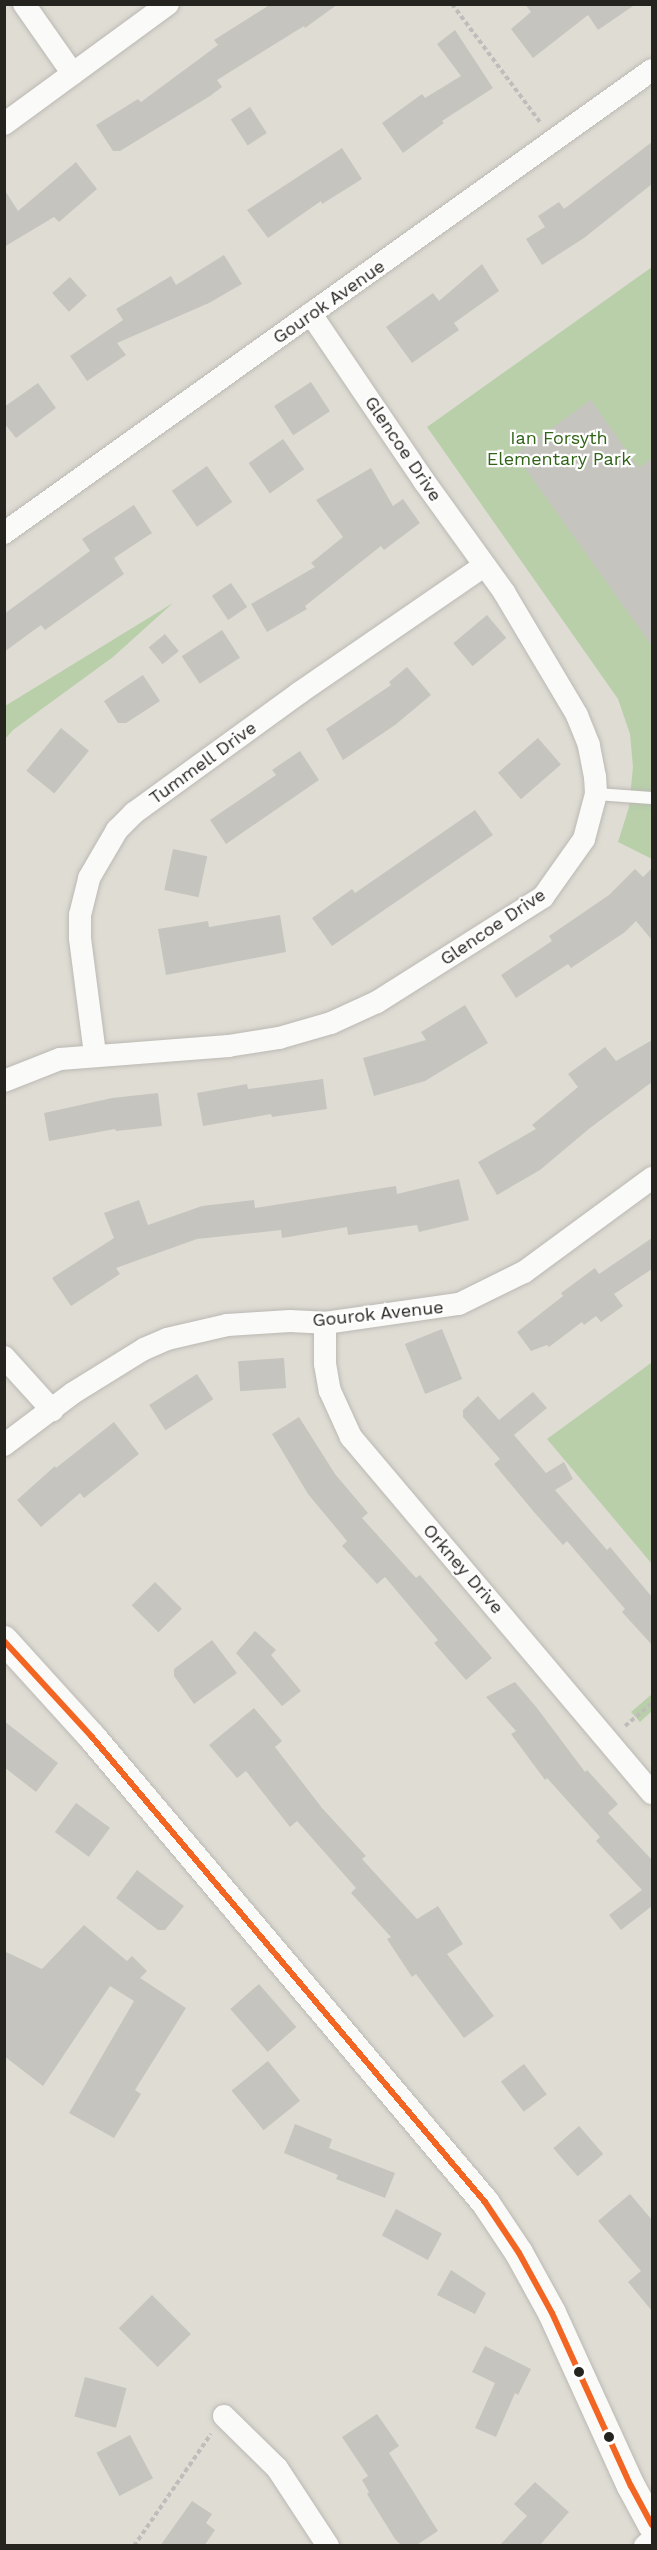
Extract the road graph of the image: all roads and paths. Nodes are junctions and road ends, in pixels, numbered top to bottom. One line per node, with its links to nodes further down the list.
1 (24, 4): 5 (street)
2 (168, 4): 5 (street)
3 (452, 4): 7 (path)
4 (652, 70): 7 (street, Gourok Avenue)
5 (73, 74): 6 (street)
6 (4, 124)
7 (554, 141): 8 (street, Gourok Avenue)
8 (311, 314): 9 (street, Gourok Avenue); 10 (street, Glencoe Drive)
9 (4, 533)
10 (484, 566): 11 (street, Glencoe Drive); 13 (street, Tummell Drive)
11 (596, 794): 12 (lane); 13 (street, Glencoe Drive)
12 (652, 798)
13 (95, 1054): 14 (street, Glencoe Drive)
14 (4, 1081)
15 (652, 1178): 16 (street, Gourok Avenue)
16 (325, 1323): 18 (street, Gourok Avenue); 22 (street, Orkney Drive)
17 (4, 1357): 18 (street)
18 (52, 1410): 19 (street, Gourok Avenue)
19 (4, 1445)
20 (4, 1640): 25 (street)
21 (652, 1703): 22 (path)
22 (608, 1740): 23 (street, Orkney Drive)
23 (652, 1792)
24 (224, 2416): 27 (path); 28 (street)
25 (652, 2525)
26 (652, 2540): 29 (street)
27 (134, 2546)
28 (328, 2546)
29 (645, 2546)

